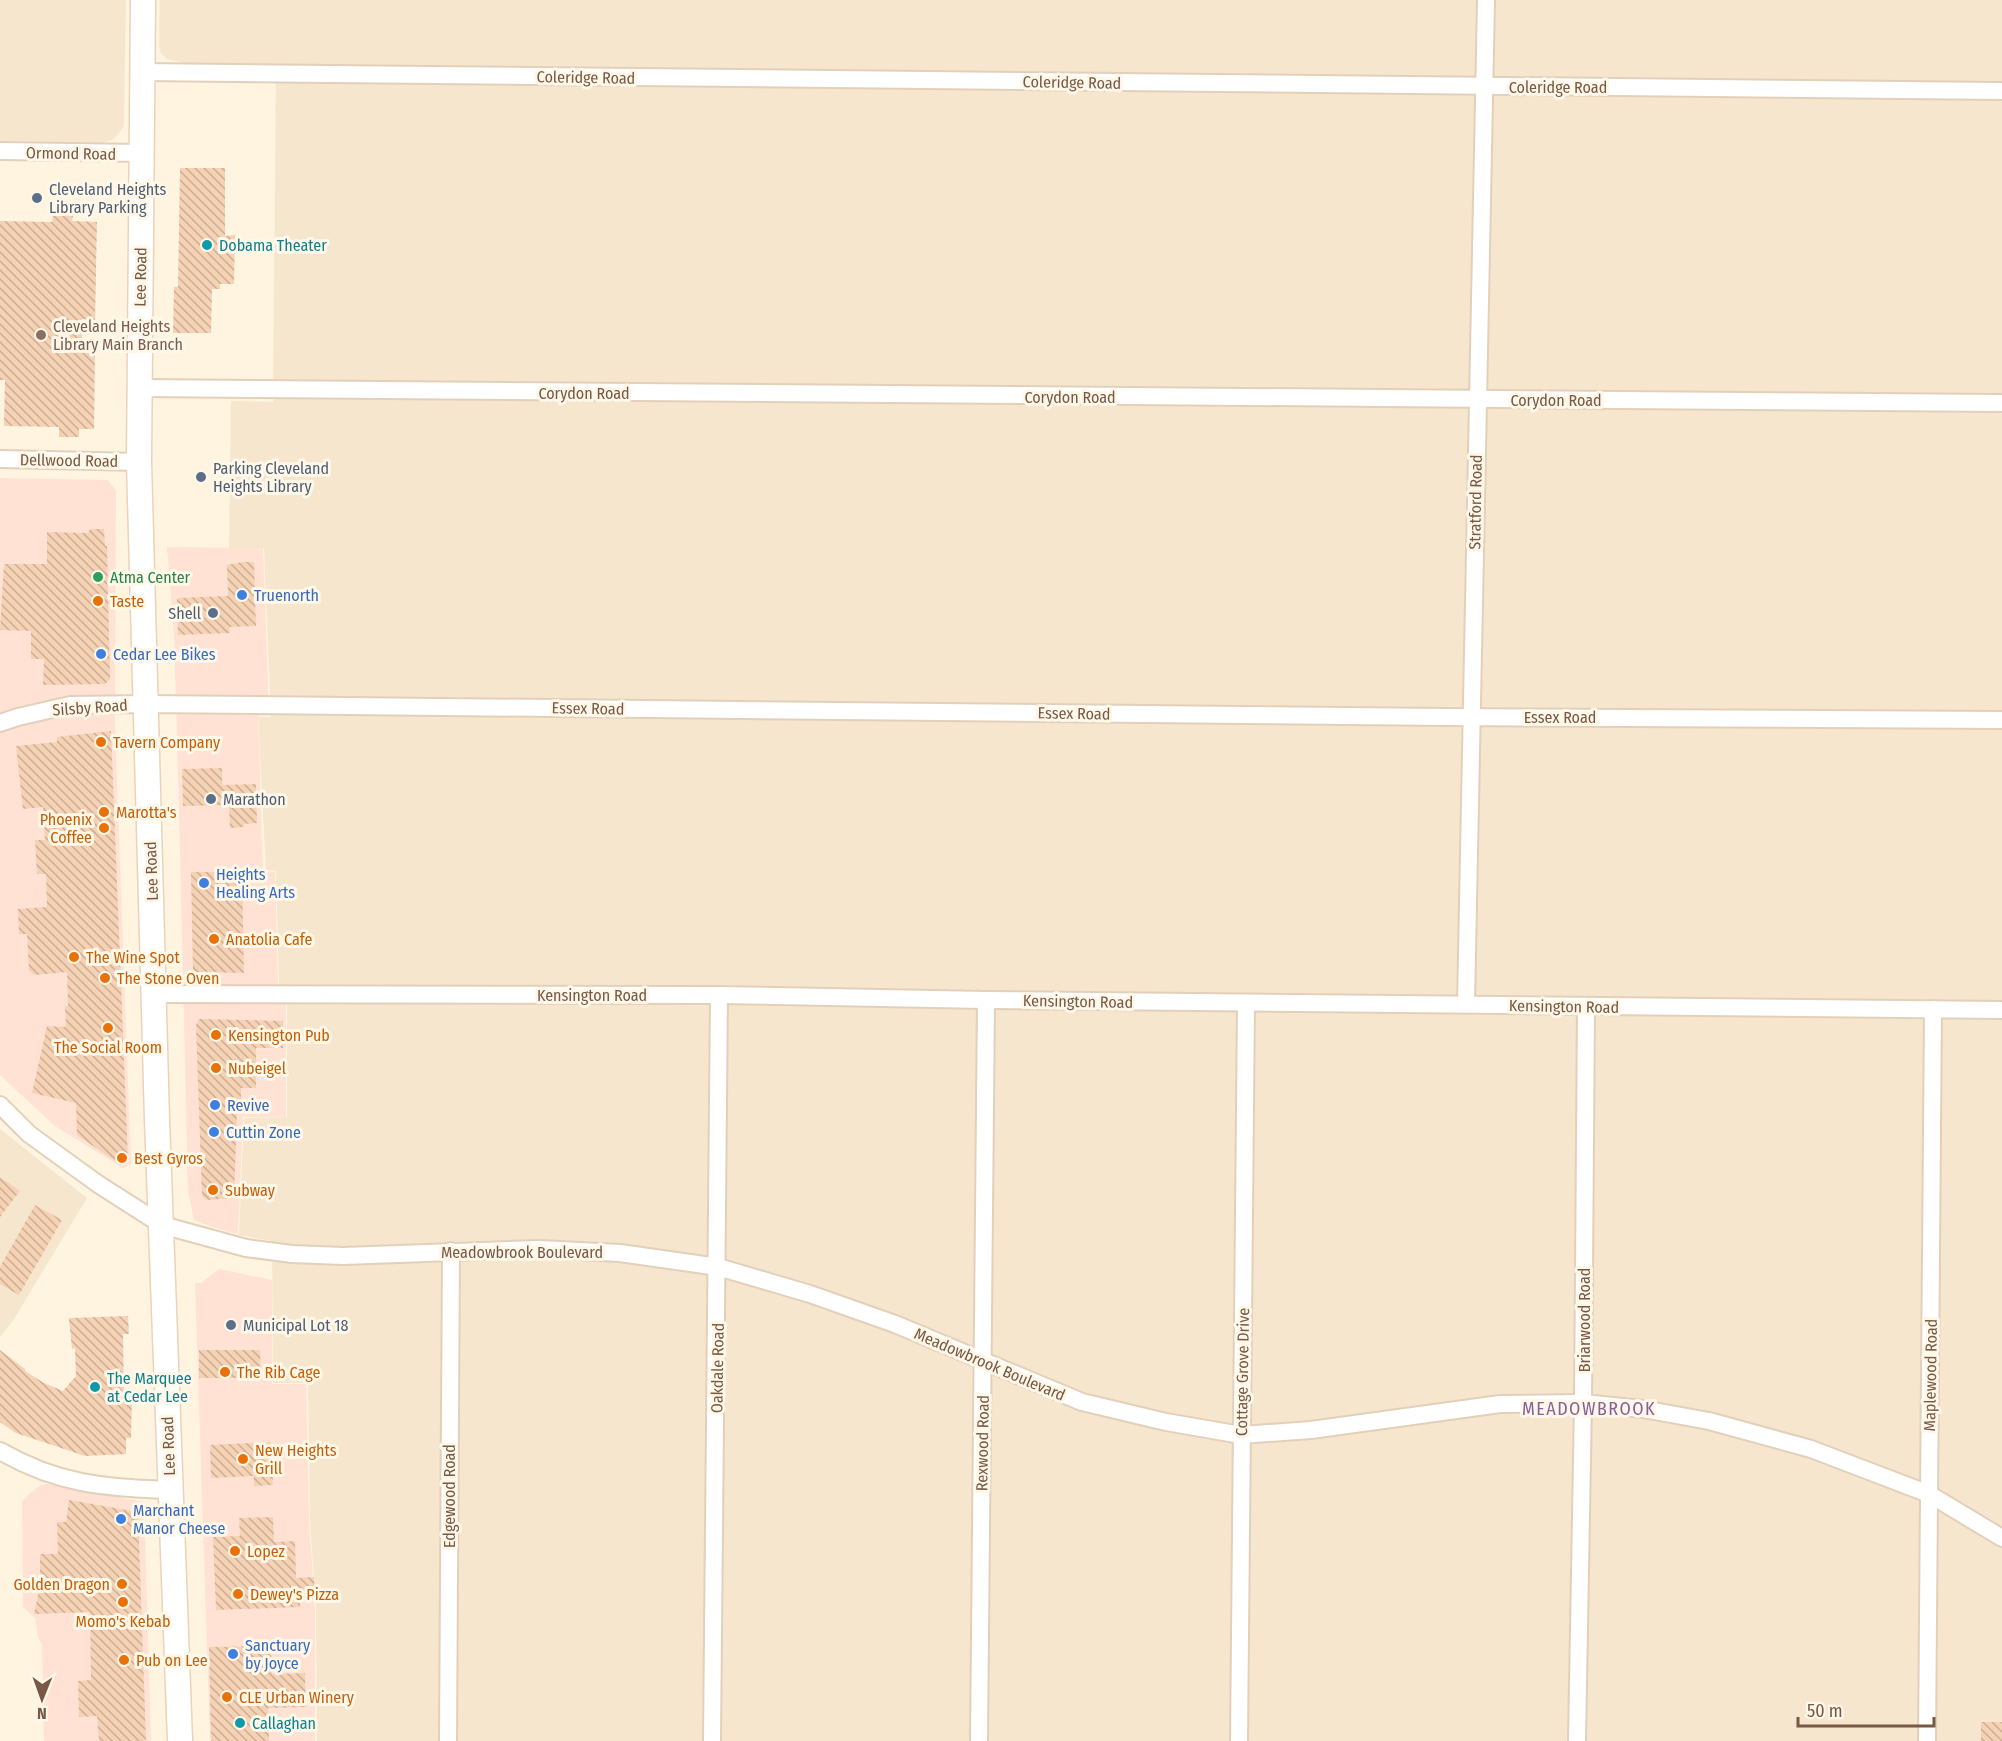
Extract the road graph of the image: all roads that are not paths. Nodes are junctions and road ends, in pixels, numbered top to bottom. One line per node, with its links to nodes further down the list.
1 (143, 0): 3 (main road, Lee Road)
2 (1486, 0): 4 (street, Stratford Road)
3 (143, 72): 4 (street, Coleridge Road); 7 (main road, Lee Road)
4 (1485, 86): 5 (street, Coleridge Road); 9 (street, Stratford Road)
5 (2002, 91)
6 (0, 152): 7 (street, Ormond Road)
7 (142, 153): 8 (main road, Lee Road)
8 (138, 388): 9 (street, Corydon Road); 12 (main road, Lee Road)
9 (1477, 400): 10 (street, Corydon Road); 14 (street, Stratford Road)
10 (2002, 403)
11 (0, 459): 12 (street, Dellwood Road)
12 (139, 462): 13 (main road, Lee Road)
13 (146, 704): 14 (street, Essex Road); 16 (street, Silsby Road); 17 (main road, Lee Road)
14 (1471, 717): 15 (street, Essex Road); 21 (street, Stratford Road)
15 (2002, 720)
16 (0, 723)
17 (154, 994): 18 (street, Kensington Road); 26 (main road, Lee Road)
18 (719, 995): 19 (street, Kensington Road); 28 (street, Oakdale Road)
19 (986, 1000): 20 (street, Kensington Road); 29 (street, Rexwood Road)
20 (1246, 1003): 21 (street, Kensington Road); 31 (street, Cottage Grove Drive)
21 (1466, 1004): 22 (street, Kensington Road)
22 (1586, 1007): 23 (street, Kensington Road); 30 (street, Briarwood Road)
23 (1934, 1009): 24 (street, Kensington Road); 34 (street, Maplewood Road)
24 (2002, 1010)
25 (0, 1105): 26 (street, Meadowbrook Boulevard)
26 (162, 1225): 27 (street, Meadowbrook Boulevard); 33 (main road, Lee Road)
27 (451, 1251): 28 (street, Meadowbrook Boulevard); 37 (street, Edgewood Road)
28 (718, 1266): 29 (street, Meadowbrook Boulevard); 38 (street, Oakdale Road)
29 (983, 1362): 31 (street, Meadowbrook Boulevard); 39 (street, Rexwood Road)
30 (1583, 1403): 31 (street, Meadowbrook Boulevard); 34 (street, Meadowbrook Boulevard); 41 (street, Briarwood Road)
31 (1241, 1435): 40 (street, Cottage Grove Drive)
32 (0, 1452): 33 (street)
33 (169, 1490): 36 (main road, Lee Road)
34 (1929, 1494): 35 (street, Meadowbrook Boulevard); 42 (street, Maplewood Road)
35 (2002, 1538)
36 (180, 1741)
37 (448, 1741)
38 (712, 1741)
39 (979, 1741)
40 (1239, 1741)
41 (1577, 1741)
42 (1927, 1741)

